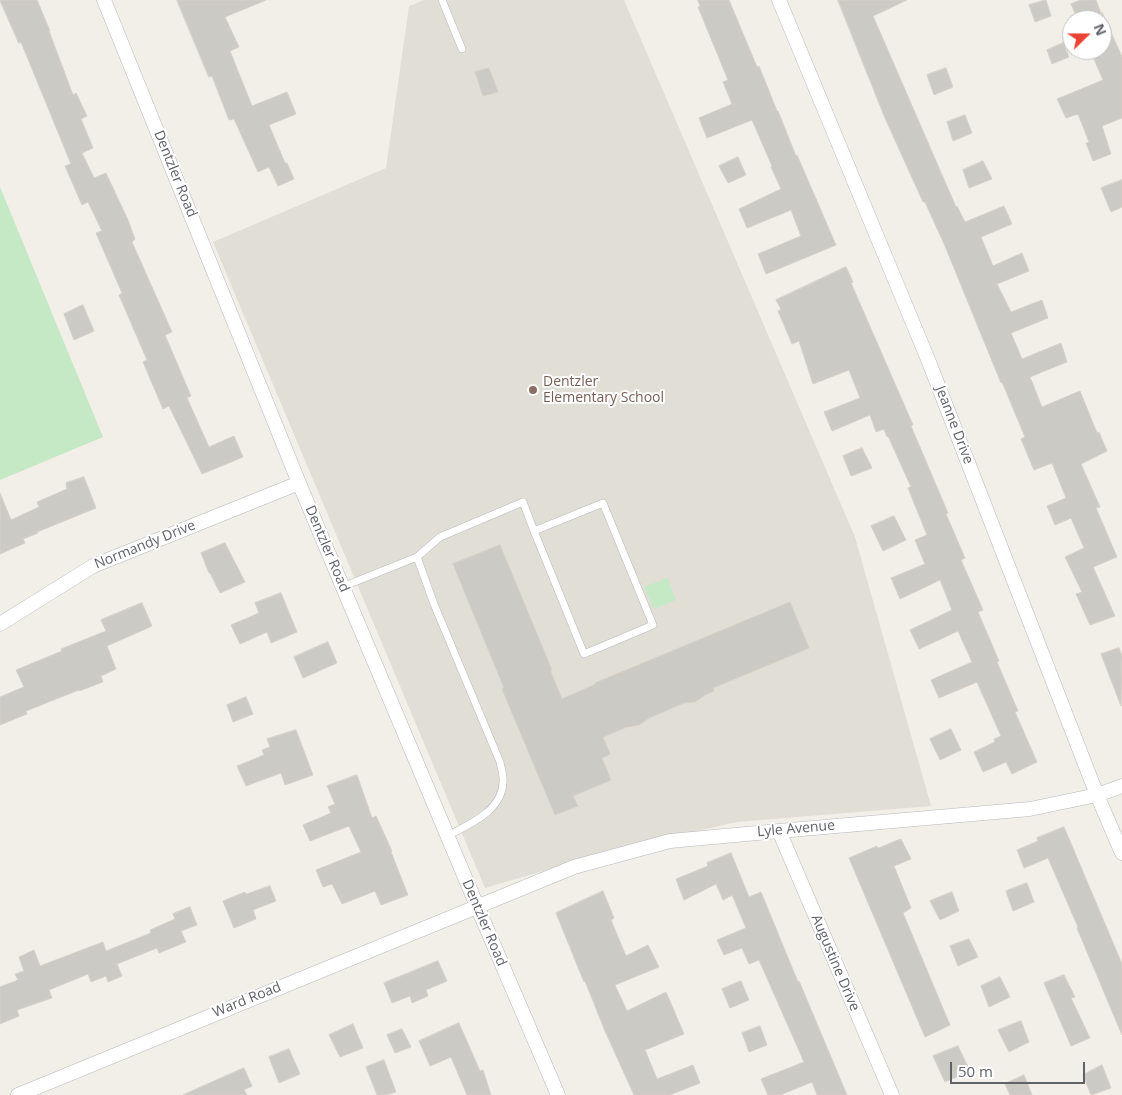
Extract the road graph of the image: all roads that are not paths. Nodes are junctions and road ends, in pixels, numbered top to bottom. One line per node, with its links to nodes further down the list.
1 (104, 0): 5 (street, Dentzler Road)
2 (442, 0): 4 (lane)
3 (779, 0): 11 (street, Jeanne Drive)
4 (462, 49)
5 (299, 483): 8 (street, Dentzler Road); 9 (street, Normandy Drive)
6 (534, 531): 6 (lane); 7 (lane)
7 (417, 557): 8 (lane); 13 (lane)
8 (342, 587): 13 (street, Dentzler Road)
9 (0, 624)
10 (1122, 786): 11 (street, Lyle Avenue)
11 (1098, 795): 12 (street, Lyle Avenue); 14 (street, Jeanne Drive)
12 (779, 830): 15 (street, Lyle Avenue); 18 (street, Augustine Drive)
13 (447, 836): 15 (street, Dentzler Road)
14 (1122, 853)
15 (476, 906): 16 (street, Ward Road); 17 (street, Dentzler Road)
16 (18, 1095)
17 (558, 1095)
18 (892, 1095)

